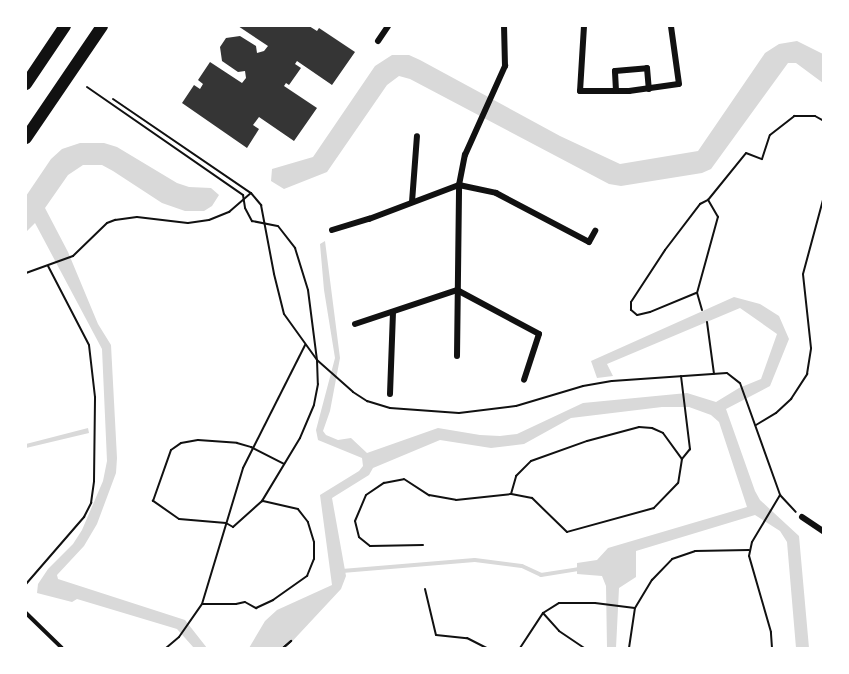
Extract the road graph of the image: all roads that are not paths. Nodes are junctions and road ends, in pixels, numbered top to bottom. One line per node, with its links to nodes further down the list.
1 (65, 26): 8 (highway)
2 (102, 26): 12 (highway)
3 (388, 26): 7 (street)
4 (504, 26): 13 (street)
5 (584, 26): 10 (street)
6 (671, 26): 9 (street)
7 (378, 41)
8 (26, 84)
9 (649, 89): 10 (street); 10 (street)
10 (616, 91)
11 (417, 136): 14 (street)
12 (26, 138)
13 (459, 185): 14 (street); 16 (street); 17 (street)
14 (412, 202): 15 (street)
15 (332, 230)
16 (595, 231)
17 (457, 290): 18 (street); 20 (street); 21 (street)
18 (393, 312): 19 (street); 22 (street)
19 (355, 324)
20 (457, 356)
21 (524, 380)
22 (390, 394)
23 (802, 517): 24 (street)
24 (824, 532)
25 (26, 613): 26 (lane)
26 (62, 648)

